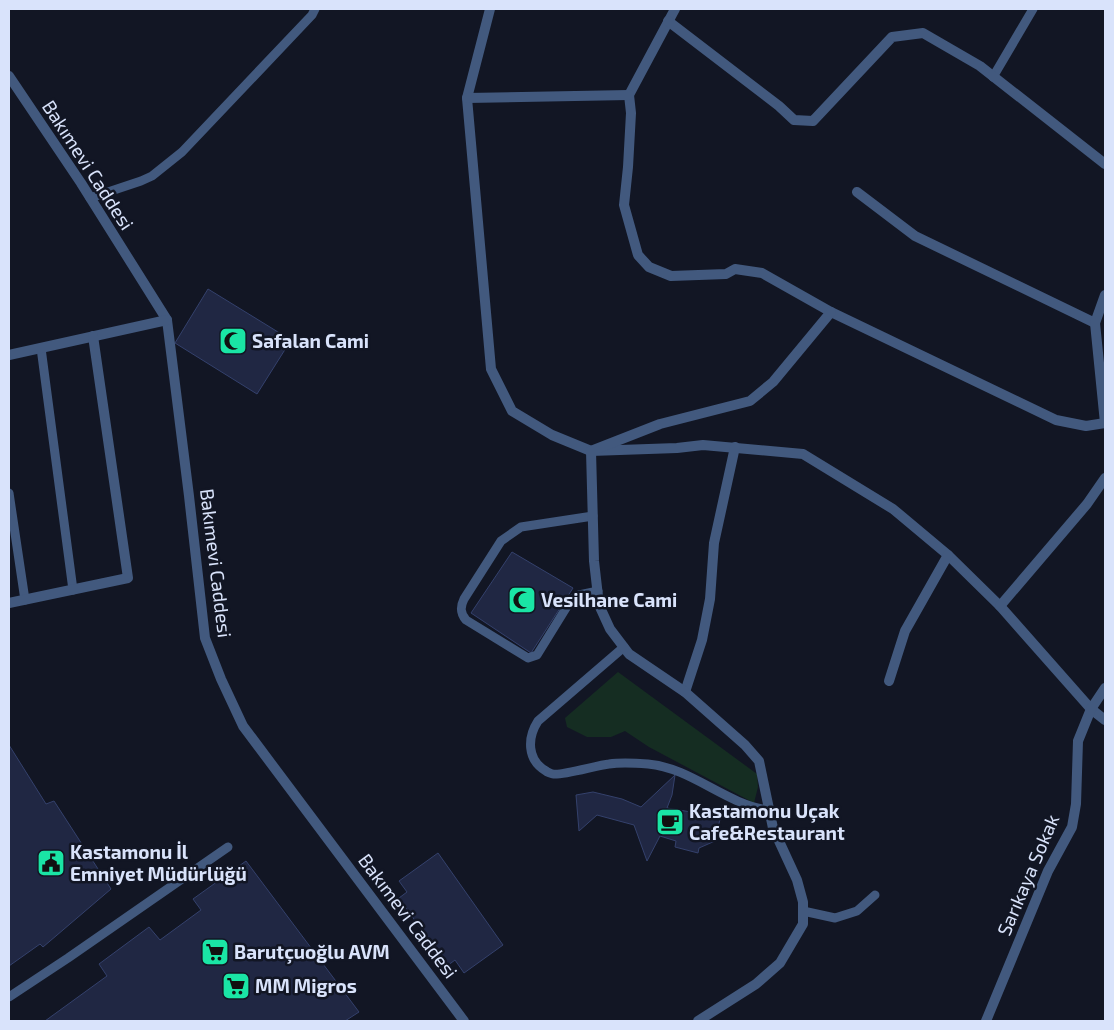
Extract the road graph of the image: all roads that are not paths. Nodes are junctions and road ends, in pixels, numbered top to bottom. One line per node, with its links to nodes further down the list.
1 (315, 9): 12 (lane)
2 (490, 9): 9 (street)
3 (676, 9): 5 (street)
4 (1034, 9): 7 (lane)
5 (668, 21): 7 (street); 8 (street)
6 (9, 76): 12 (street, Bakımevi Caddesi)
7 (994, 76): 10 (street)
8 (629, 95): 9 (street); 14 (street)
9 (466, 98): 22 (street)
10 (1105, 164)
11 (857, 192): 16 (street)
12 (90, 198): 15 (street, Bakımevi Caddesi)
13 (1105, 295): 16 (street)
14 (831, 312): 20 (street); 22 (street)
15 (167, 320): 17 (street); 43 (street, Bakımevi Caddesi)
16 (1095, 323): 20 (street)
17 (93, 336): 18 (street); 27 (street)
18 (41, 348): 19 (street); 27 (lane)
19 (9, 355)
20 (1105, 423)
21 (735, 447): 22 (street); 26 (street); 35 (street)
22 (591, 451): 25 (street)
23 (1105, 478): 31 (street)
24 (9, 493): 29 (lane)
25 (593, 516): 28 (street); 28 (lane)
26 (948, 555): 31 (street); 33 (street)
27 (73, 590): 29 (street)
28 (598, 591): 32 (street)
29 (24, 600): 30 (street)
30 (9, 603)
31 (1000, 606): 36 (street)
32 (624, 647): 35 (street); 38 (lane)
33 (889, 681)
34 (1105, 688): 36 (street, Sarıkaya Sokak)
35 (685, 692): 38 (street)
36 (1091, 710): 37 (street); 45 (street, Sarıkaya Sokak)
37 (1105, 720)
38 (768, 810): 41 (street)
39 (228, 847): 42 (lane)
40 (875, 896): 41 (lane)
41 (803, 912): 44 (street)
42 (9, 997)
43 (464, 1021)
44 (698, 1021)
45 (986, 1021)

